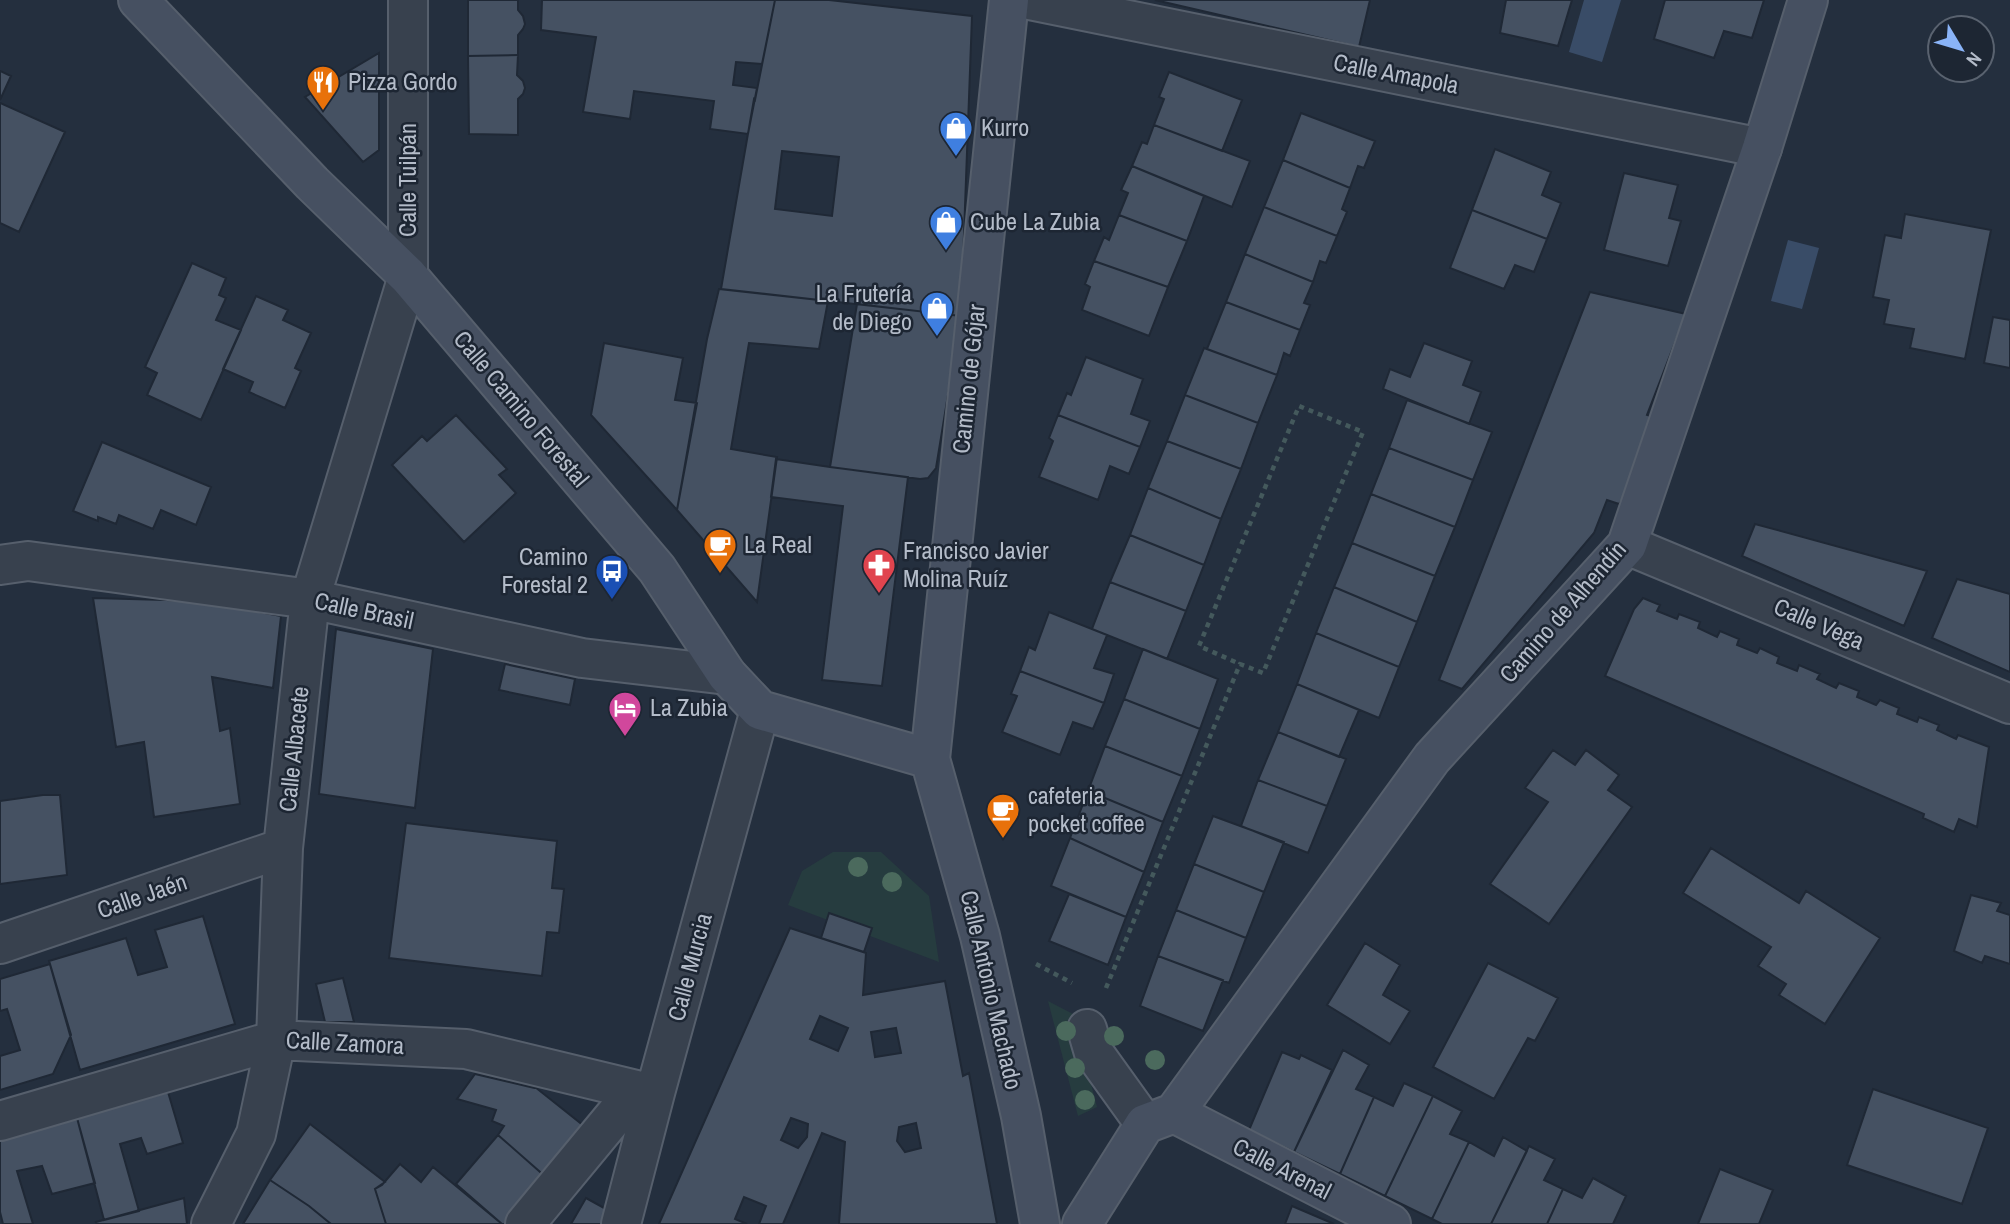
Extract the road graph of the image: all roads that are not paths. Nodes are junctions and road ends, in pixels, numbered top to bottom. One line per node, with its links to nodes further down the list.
1 (138, 0): 7 (street, Calle Camino Forestal)
2 (408, 0): 7 (street, Calle Tuilpán)
3 (1009, 0): 14 (street, Camino de Gójar)
4 (1029, 0): 6 (street, Calle Amapola)
5 (1808, 0): 6 (street, Camino de Alhendín)
6 (1762, 148): 8 (street, Camino de Alhendín)
7 (408, 276): 10 (street, Calle Albacete); 11 (street, Calle Camino Forestal)
8 (1627, 545): 12 (street, Calle Vega); 20 (street, Camino de Alhendín)
9 (0, 565): 10 (street, Calle Brasil)
10 (310, 599): 11 (street, Calle Brasil); 15 (street, Calle Albacete)
11 (727, 675): 13 (street, Calle Camino Forestal)
12 (2010, 704)
13 (760, 710): 14 (street); 19 (street, Calle Murcia)
14 (930, 759): 25 (street, Calle Antonio Machado)
15 (283, 848): 16 (street, Calle Jaén); 18 (street, Calle Albacete)
16 (0, 944)
17 (1094, 1014): 20 (street)
18 (276, 1040): 19 (street, Calle Zamora); 21 (street, Calle Zamora); 22 (street, Calle Albacete)
19 (646, 1092): 23 (street); 24 (street, Calle Murcia)
20 (1159, 1118): 26 (street, Camino de Alhendín); 27 (street, Calle Arenal)
21 (0, 1121)
22 (212, 1224)
23 (525, 1224)
24 (621, 1224)
25 (1040, 1224)
26 (1082, 1224)
27 (1391, 1224)

